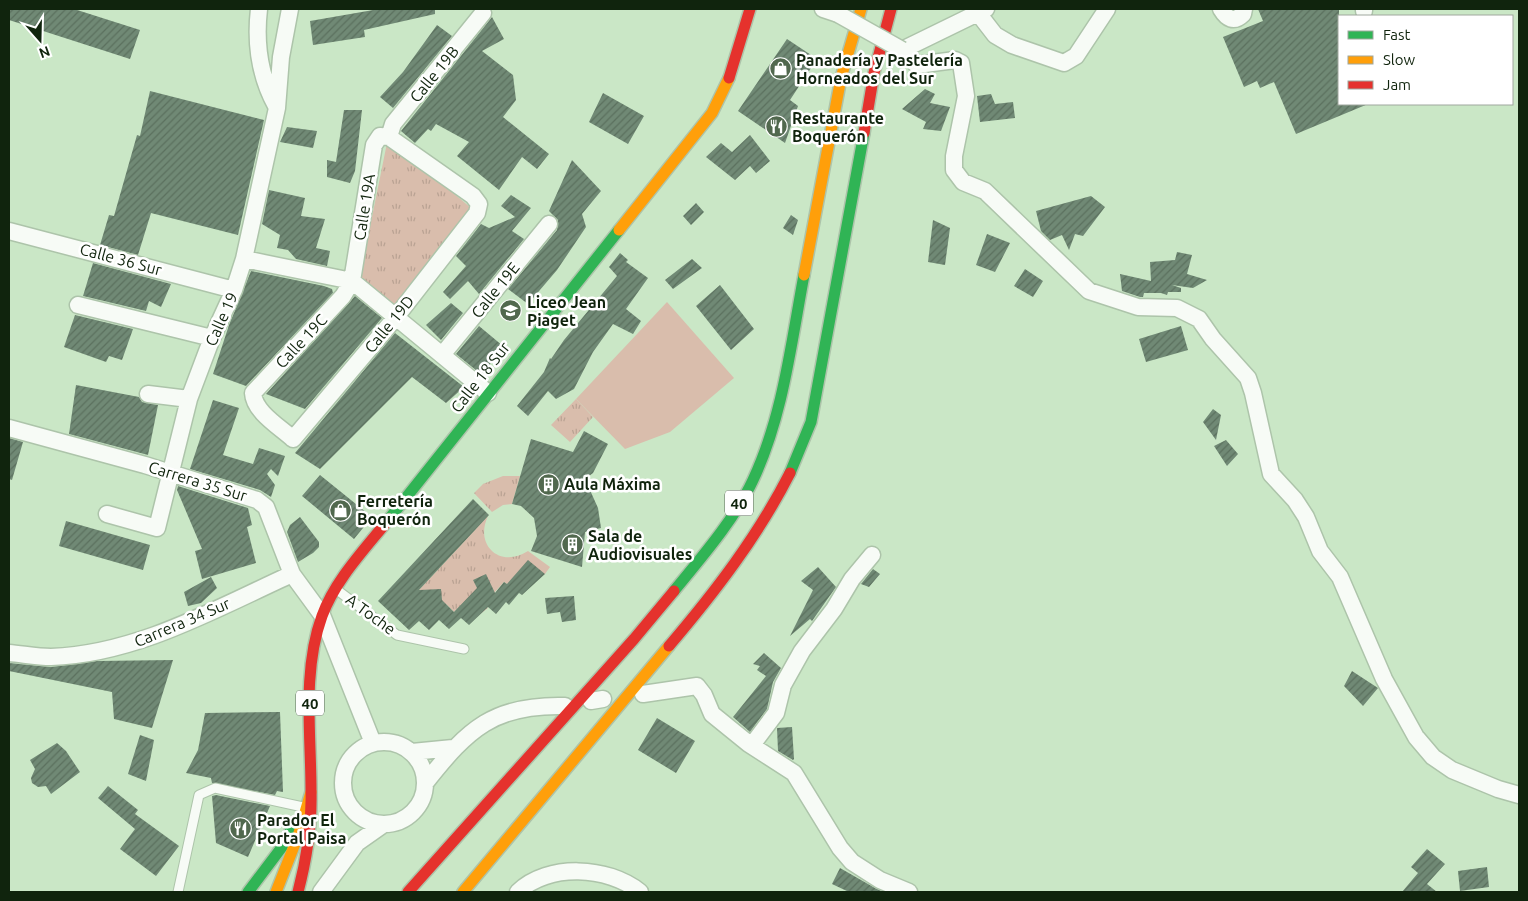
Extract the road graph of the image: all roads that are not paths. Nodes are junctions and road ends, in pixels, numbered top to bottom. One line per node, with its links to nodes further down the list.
1 (258, 9): 13 (street)
2 (290, 9): 13 (street, Calle 19)
3 (750, 9): 24 (main road, Calle 18 Sur / 40)
4 (823, 9): 12 (street, bridge)
5 (862, 9): 59 (main road, 40)
6 (891, 9): 60 (main road, 40)
7 (1107, 9): 10 (street)
8 (1221, 9): 9 (street)
9 (1244, 9)
10 (982, 11): 12 (street)
11 (483, 14): 14 (street, Calle 19B)
12 (902, 50): 47 (street)
13 (277, 108): 17 (street, Calle 19)
14 (385, 137): 18 (street, Calle 19A); 21 (street, Calle 19D)
15 (548, 224): 23 (street, Calle 19E)
16 (9, 231): 19 (street, Calle 36 Sur)
17 (244, 258): 18 (street); 19 (street, Calle 19)
18 (352, 281): 21 (street); 28 (street, Calle 19C)
19 (234, 290): 22 (street, Calle 19)
20 (78, 305): 22 (street)
21 (396, 317): 23 (street); 28 (street, Calle 19D)
22 (212, 338): 26 (street, Calle 19)
23 (442, 356): 24 (street)
24 (488, 393): 33 (main road, Calle 18 Sur / 40)
25 (148, 394): 26 (street)
26 (189, 399): 29 (street, Calle 19)
27 (9, 428): 29 (street, Carrera 35 Sur)
28 (293, 439)
29 (171, 473): 30 (street, Calle 19); 32 (street, Carrera 35 Sur)
30 (108, 514)
31 (872, 555): 39 (street)
32 (292, 574): 34 (street, Carrera 35 Sur); 36 (street, Carrera 34 Sur)
33 (337, 590): 34 (main road, Calle 18 Sur / 40); 35 (lane, A Toche)
34 (322, 615): 40 (street, Carrera 35 Sur); 46 (main road, Calle 18 Sur / 40)
35 (464, 649)
36 (9, 653)
37 (643, 694): 41 (street)
38 (566, 706): 42 (street)
39 (770, 722): 41 (street); 44 (street)
40 (373, 743): 43 (street); 49 (street)
41 (752, 745): 44 (street)
42 (453, 748): 43 (street); 45 (street)
43 (412, 752): 45 (street)
44 (771, 757): 63 (street)
45 (426, 782): 50 (street)
46 (310, 792): 48 (main road); 52 (main road, Calle 18 Sur); 55 (main road)
47 (1519, 795)
48 (304, 807): 53 (lane); 54 (main road)
49 (353, 810): 50 (street); 51 (street)
50 (384, 824): 51 (street)
51 (357, 843): 58 (street)
52 (305, 870): 56 (main road, Calle 18 Sur); 57 (street)
53 (178, 892)
54 (248, 892)
55 (276, 892)
56 (298, 892)
57 (304, 892)
58 (321, 892)
59 (408, 892)
60 (463, 892)
61 (518, 892): 62 (street)
62 (640, 892)
63 (909, 892)

